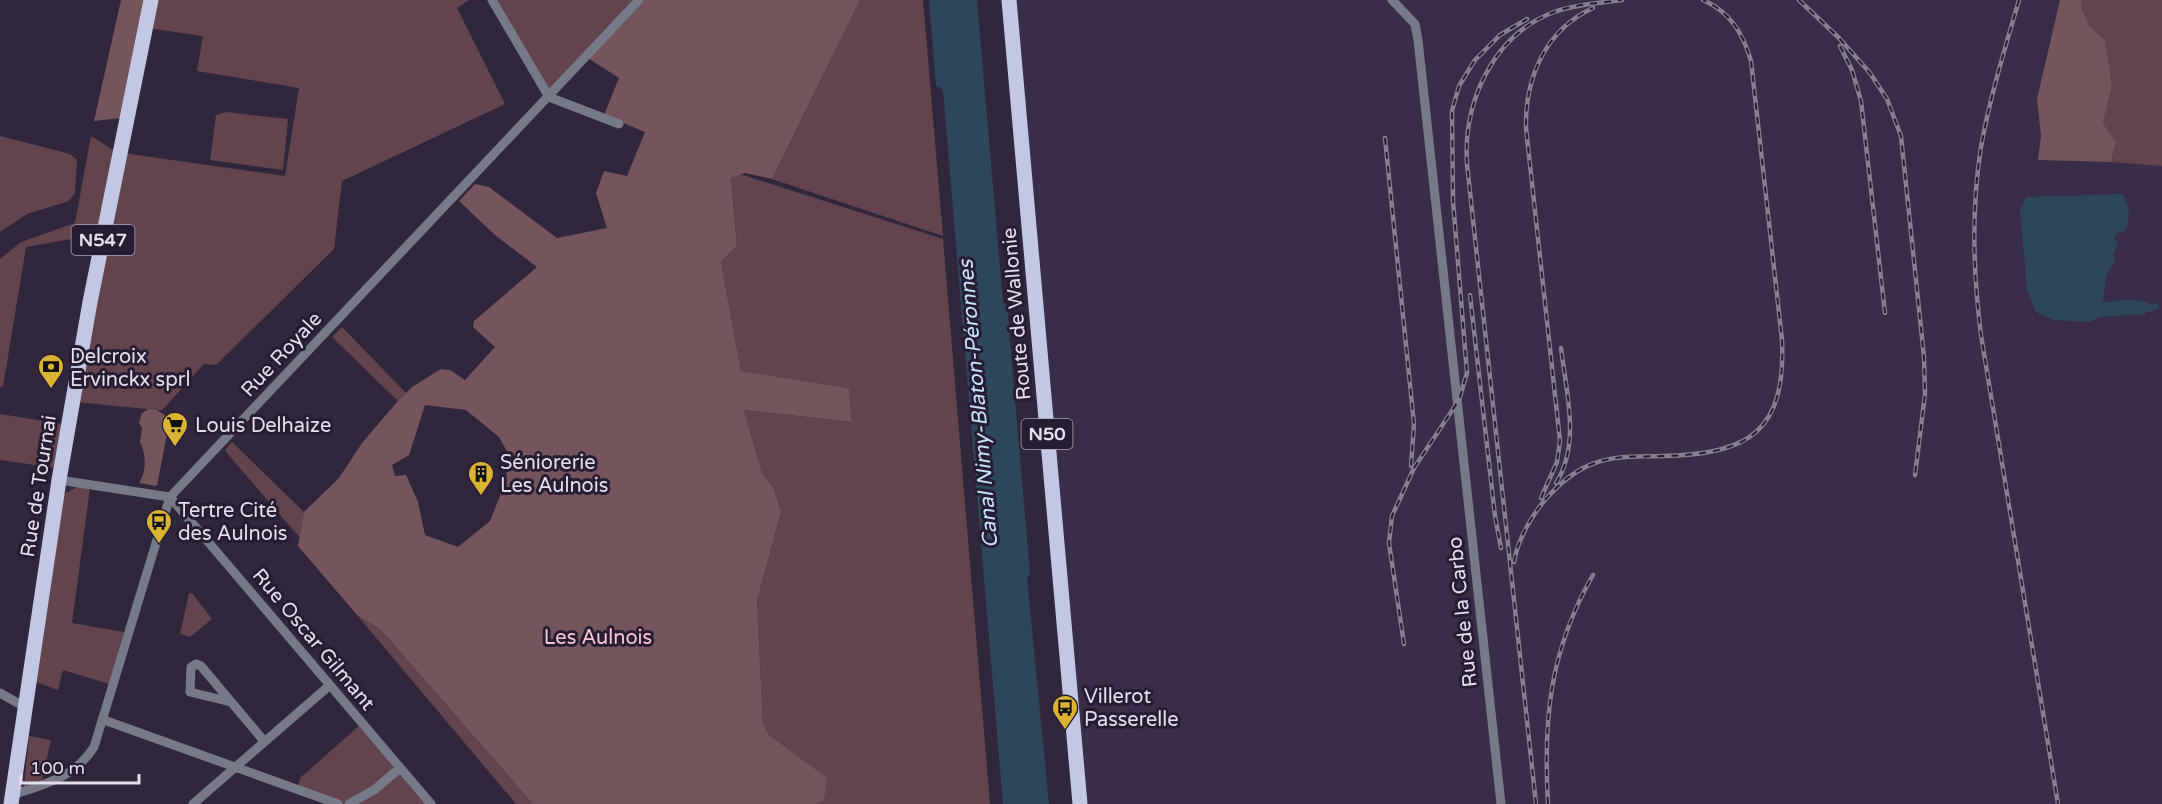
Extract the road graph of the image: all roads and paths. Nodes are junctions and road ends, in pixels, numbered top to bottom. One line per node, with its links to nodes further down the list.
1 (151, 0): 8 (main road, Rue de Tournai / N547)
2 (492, 0): 6 (street)
3 (639, 0): 6 (street, Rue Royale)
4 (1009, 0): 23 (main road, Route de Wallonie / N50)
5 (1392, 0): 24 (street, Rue de la Carbo)
6 (549, 97): 7 (street); 9 (street, Rue Royale)
7 (619, 124)
8 (59, 480): 9 (street); 13 (main road, Rue de Tournai / N547)
9 (170, 497): 10 (street, Rue Oscar Gilmant); 14 (street, Rue Royale)
10 (330, 686): 15 (street); 17 (street, Rue Oscar Gilmant)
11 (0, 693): 13 (street)
12 (231, 702): 12 (street); 15 (street)
13 (25, 707): 18 (main road, Rue de Tournai / N547)
14 (104, 720): 16 (street); 18 (street, Rue Royale)
15 (264, 741): 16 (street)
16 (234, 766): 19 (street); 20 (street)
17 (400, 768): 21 (street); 22 (street, Rue Oscar Gilmant)
18 (11, 800)
19 (193, 804)
20 (336, 804)
21 (349, 804)
22 (431, 804)
23 (1080, 804)
24 (1501, 804)

